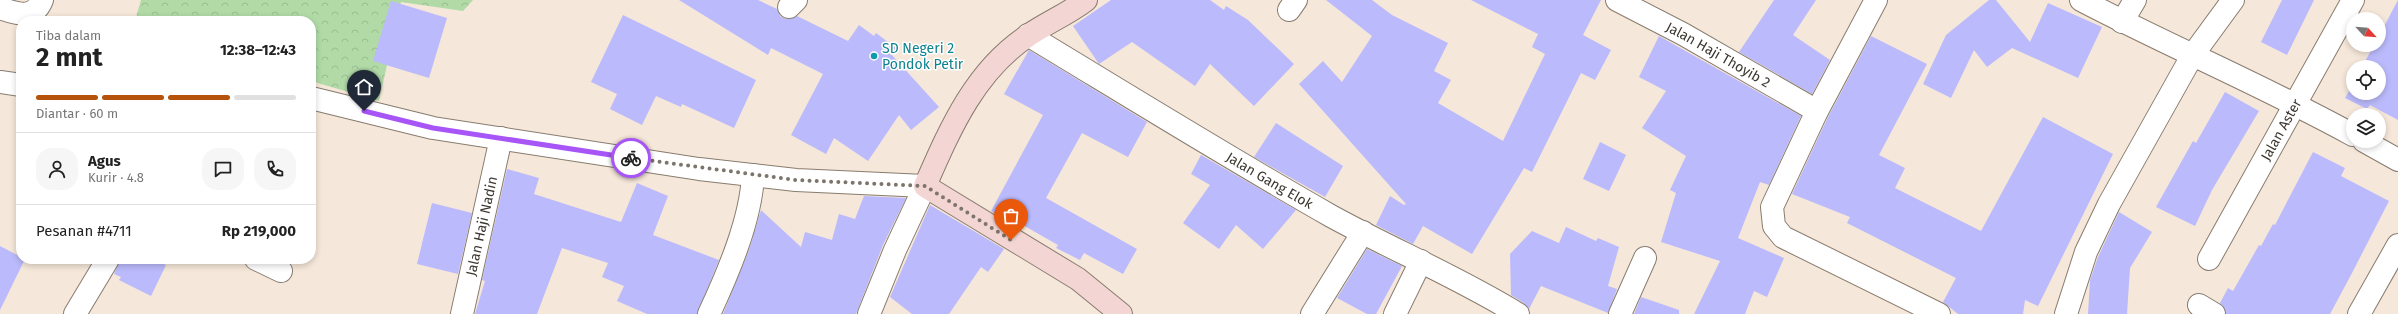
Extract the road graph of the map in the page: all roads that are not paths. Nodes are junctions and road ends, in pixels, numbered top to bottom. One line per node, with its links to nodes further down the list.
1 (42, 0): 9 (street)
2 (1086, 0): 11 (main road)
3 (1617, 0): 17 (street, Jalan Haji Thoyib 2)
4 (1876, 0): 17 (street)
5 (2081, 0): 10 (street)
6 (2135, 0): 10 (street)
7 (2233, 0): 12 (street)
8 (2353, 0): 16 (street, Jalan Aster)
9 (0, 8)
10 (2122, 22): 12 (street)
11 (1028, 35): 23 (main road); 24 (street, Jalan Gang Elok)
12 (2192, 56): 16 (street); 42 (street)
13 (0, 82): 14 (street)
14 (16, 84)
15 (316, 99): 19 (street)
16 (2295, 104): 18 (street); 27 (street, Jalan Aster)
17 (1817, 111): 41 (street)
18 (2346, 131)
19 (501, 138): 22 (street); 33 (street, Jalan Haji Nadin)
20 (2377, 148): 21 (street)
21 (2398, 160)
22 (753, 175): 23 (street); 34 (street)
23 (925, 186): 35 (street); 36 (main road)
24 (1363, 232): 28 (street, Jalan Gang Elok); 37 (street)
25 (2398, 246): 43 (street)
26 (1645, 258): 40 (street)
27 (2209, 259)
28 (1421, 261): 38 (street); 39 (street, Jalan Gang Elok)
29 (105, 264): 32 (street)
30 (266, 264): 31 (street)
31 (281, 271)
32 (75, 314)
33 (462, 314)
34 (709, 314)
35 (869, 314)
36 (1121, 314)
37 (1312, 314)
38 (1396, 314)
39 (1518, 314)
40 (1620, 314)
41 (1939, 314)
42 (2066, 314)
43 (2359, 314)

